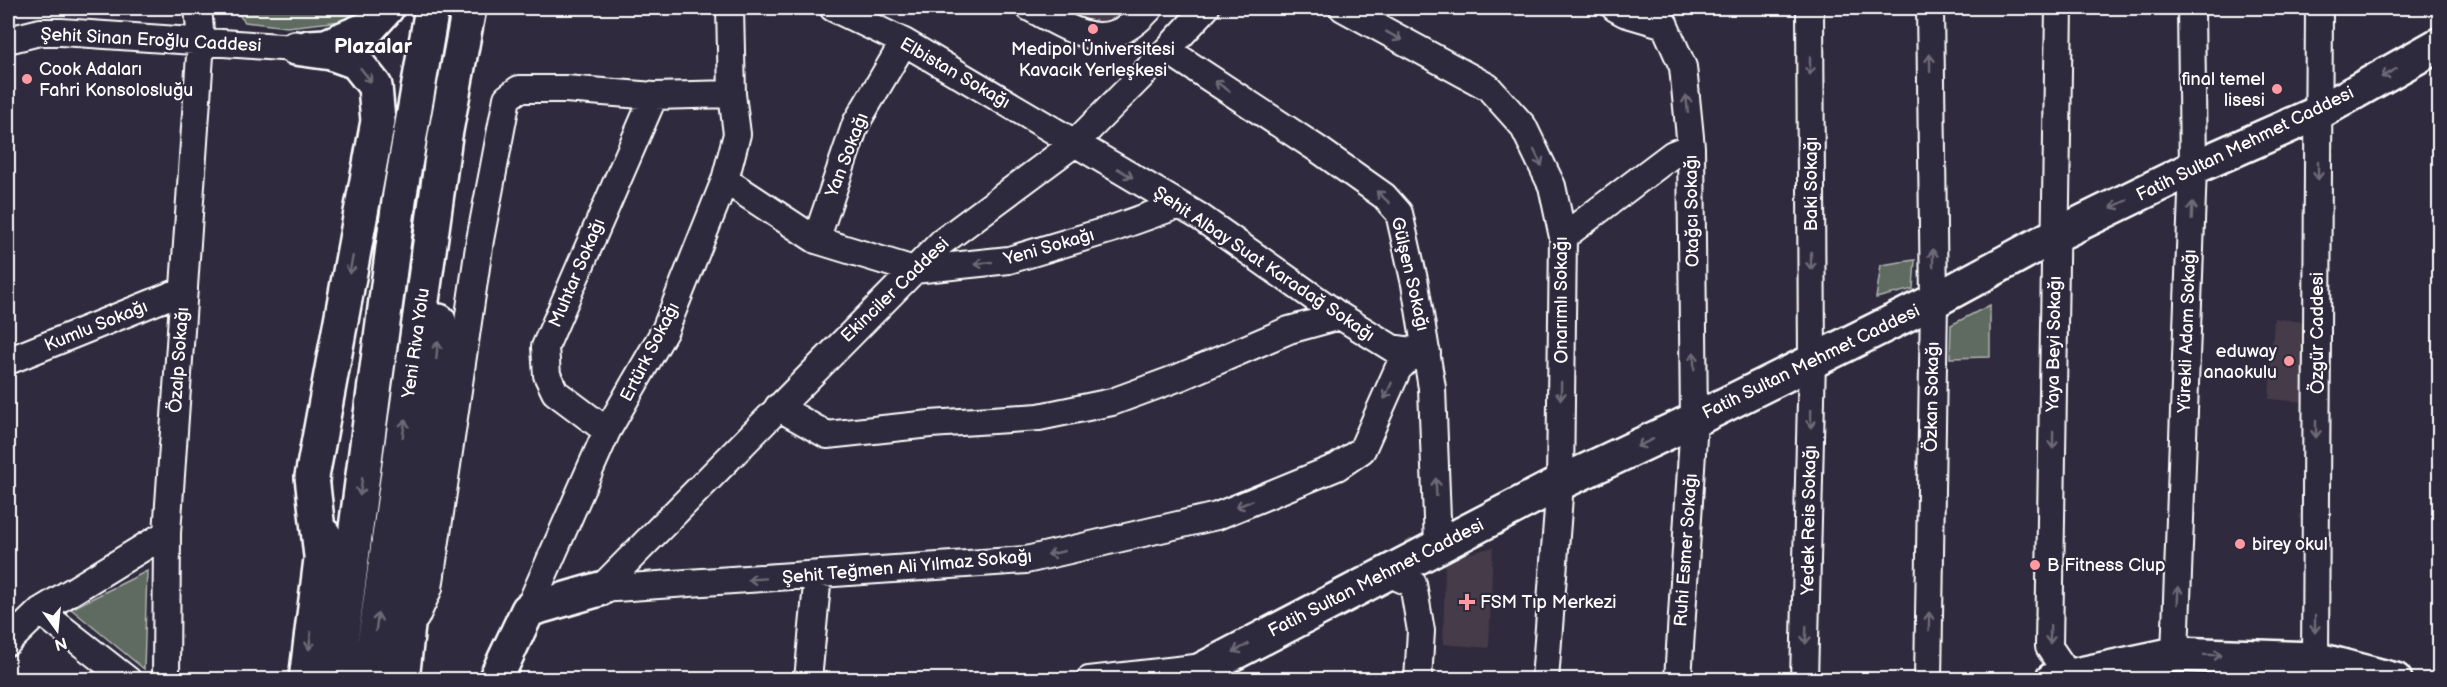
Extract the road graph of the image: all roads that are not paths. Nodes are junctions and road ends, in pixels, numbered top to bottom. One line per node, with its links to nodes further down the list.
1 (198, 8): 19 (street, Özalp Sokağı)
2 (387, 8): 22 (main road)
3 (432, 8): 31 (main road)
4 (730, 8): 24 (street, Ertürk Sokağı)
5 (833, 8): 20 (street, Elbistan Sokağı)
6 (1030, 8): 7 (street)
7 (1150, 8)
8 (1206, 8): 23 (street, Ekinciler Caddesi)
9 (1343, 8): 34 (street, Onarımlı Sokağı, one-way to 34)
10 (1615, 8): 16 (street)
11 (1810, 8): 41 (street, Baki Sokağı, one-way to 41)
12 (1930, 8): 38 (street, Özkan Sokağı, one-way to 12)
13 (2059, 8): 33 (street, Yaya Beyi Sokağı)
14 (2191, 8): 29 (street, Yürekli Adam Sokağı)
15 (2319, 8): 26 (street, Özgür Caddesi)
16 (1661, 16): 28 (street, Otağcı Sokağı, one-way to 16)
17 (467, 20): 55 (main road, one-way to 17); 66 (main road, Yeni Riva Yolu, one-way to 17)
18 (8, 40): 19 (street, Şehit Sinan Eroğlu Caddesi)
19 (201, 41): 22 (street, Şehit Sinan Eroğlu Caddesi); 37 (street, Özalp Sokağı)
20 (904, 42): 27 (street, Elbistan Sokağı); 35 (street, Yan Sokağı)
21 (2439, 44): 26 (main road, Fatih Sultan Mehmet Caddesi, one-way to 26)
22 (295, 48): 49 (main road, one-way to 49)
23 (1167, 50): 27 (street, Ekinciler Caddesi); 40 (street, Gülşen Sokağı, one-way to 23)
24 (732, 94): 25 (street); 30 (street, Ertürk Sokağı)
25 (654, 96): 45 (street, Muhtar Sokağı); 55 (street)
26 (2318, 113): 29 (main road, Fatih Sultan Mehmet Caddesi); 58 (street, Özgür Caddesi, one-way to 58)
27 (1075, 143): 32 (street, Şehit Albay Suat Karadağ Sokağı, one-way to 32); 36 (street, Ekinciler Caddesi)
28 (1691, 147): 34 (street); 44 (street, Otağcı Sokağı, one-way to 28)
29 (2193, 168): 33 (main road, Fatih Sultan Mehmet Caddesi, one-way to 33); 57 (street, Yürekli Adam Sokağı, one-way to 29)
30 (724, 180): 35 (street); 45 (street, Ertürk Sokağı)
31 (400, 194): 49 (main road); 65 (main road, Yeni Riva Yolu, one-way to 65)
32 (1179, 205): 36 (street, Yeni Sokağı, one-way to 36); 39 (street, Şehit Albay Suat Karadağ Sokağı)
33 (2056, 235): 38 (main road, Fatih Sultan Mehmet Caddesi); 61 (street, Yaya Beyi Sokağı, one-way to 61)
34 (1563, 237): 46 (street, Onarımlı Sokağı, one-way to 46)
35 (816, 240): 36 (street)
36 (914, 270): 43 (street, Ekinciler Caddesi)
37 (184, 290): 42 (street, Kumlu Sokağı); 47 (street, Özalp Sokağı)
38 (1934, 301): 41 (main road, Fatih Sultan Mehmet Caddesi); 76 (street, Özkan Sokağı, one-way to 38)
39 (1340, 316): 40 (street, Şehit Albay Suat Karadağ Sokağı); 43 (street)
40 (1427, 353): 48 (street, Gülşen Sokağı, one-way to 40); 51 (street, Şehit Teğmen Ali Yılmaz Sokağı, one-way to 51)
41 (1812, 360): 44 (main road, Fatih Sultan Mehmet Caddesi); 75 (street, Yedek Reis Sokağı, one-way to 75)
42 (8, 361)
43 (778, 407): 52 (street, Ekinciler Caddesi)
44 (1694, 420): 46 (main road, Fatih Sultan Mehmet Caddesi, one-way to 46); 74 (street, Ruhi Esmer Sokağı)
45 (608, 431): 53 (street, Ertürk Sokağı)
46 (1560, 483): 48 (main road, Fatih Sultan Mehmet Caddesi); 73 (street, Onarımlı Sokağı)
47 (168, 533): 54 (street); 63 (street, Özalp Sokağı)
48 (1438, 545): 50 (main road, Fatih Sultan Mehmet Caddesi)
49 (321, 556): 64 (main road, one-way to 64)
50 (1386, 572): 60 (main road, Fatih Sultan Mehmet Caddesi, one-way to 60); 72 (street)
51 (818, 574): 52 (street, Şehit Teğmen Ali Yılmaz Sokağı, one-way to 52); 70 (street)
52 (600, 589): 53 (main road, Şehit Teğmen Ali Yılmaz Sokağı)
53 (528, 610): 69 (main road, Ertürk Sokağı)
54 (40, 611): 56 (street); 62 (street)
55 (407, 638): 67 (main road); 68 (street)
56 (8, 642)
57 (2175, 654): 59 (main road, one-way to 59); 61 (main road)
58 (2315, 659): 59 (main road); 77 (main road)
59 (2249, 668)
60 (1193, 673): 71 (street)
61 (2060, 677)
62 (128, 680)
63 (166, 680)
64 (306, 680)
65 (336, 680)
66 (369, 680)
67 (402, 680)
68 (412, 680)
69 (495, 680)
70 (808, 680)
71 (1089, 680)
72 (1418, 680)
73 (1545, 680)
74 (1678, 680)
75 (1804, 680)
76 (1928, 680)
77 (2394, 680)

